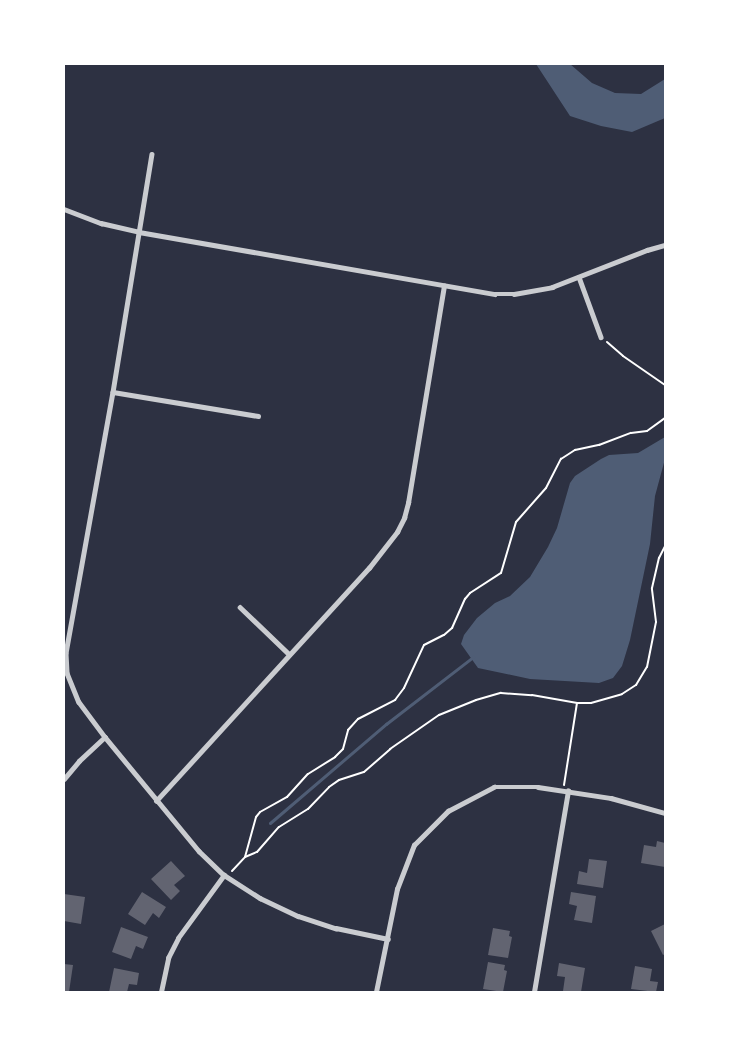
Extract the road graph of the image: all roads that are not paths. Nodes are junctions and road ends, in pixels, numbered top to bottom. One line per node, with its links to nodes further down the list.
1 (152, 154): 3 (street)
2 (64, 209): 3 (street)
3 (139, 232): 6 (street); 8 (street)
4 (665, 245): 5 (street)
5 (579, 277): 6 (street); 7 (street)
6 (444, 286): 11 (street)
7 (601, 337)
8 (113, 392): 9 (street); 12 (street)
9 (258, 416)
10 (240, 606): 11 (street)
11 (289, 654): 15 (street)
12 (105, 737): 13 (street); 15 (street)
13 (64, 779)
14 (565, 790): 16 (street); 18 (street); 21 (street)
15 (156, 801): 17 (street)
16 (665, 813)
17 (226, 876): 18 (street); 19 (street)
18 (388, 939): 20 (street)
19 (161, 992)
20 (376, 992)
21 (534, 992)

